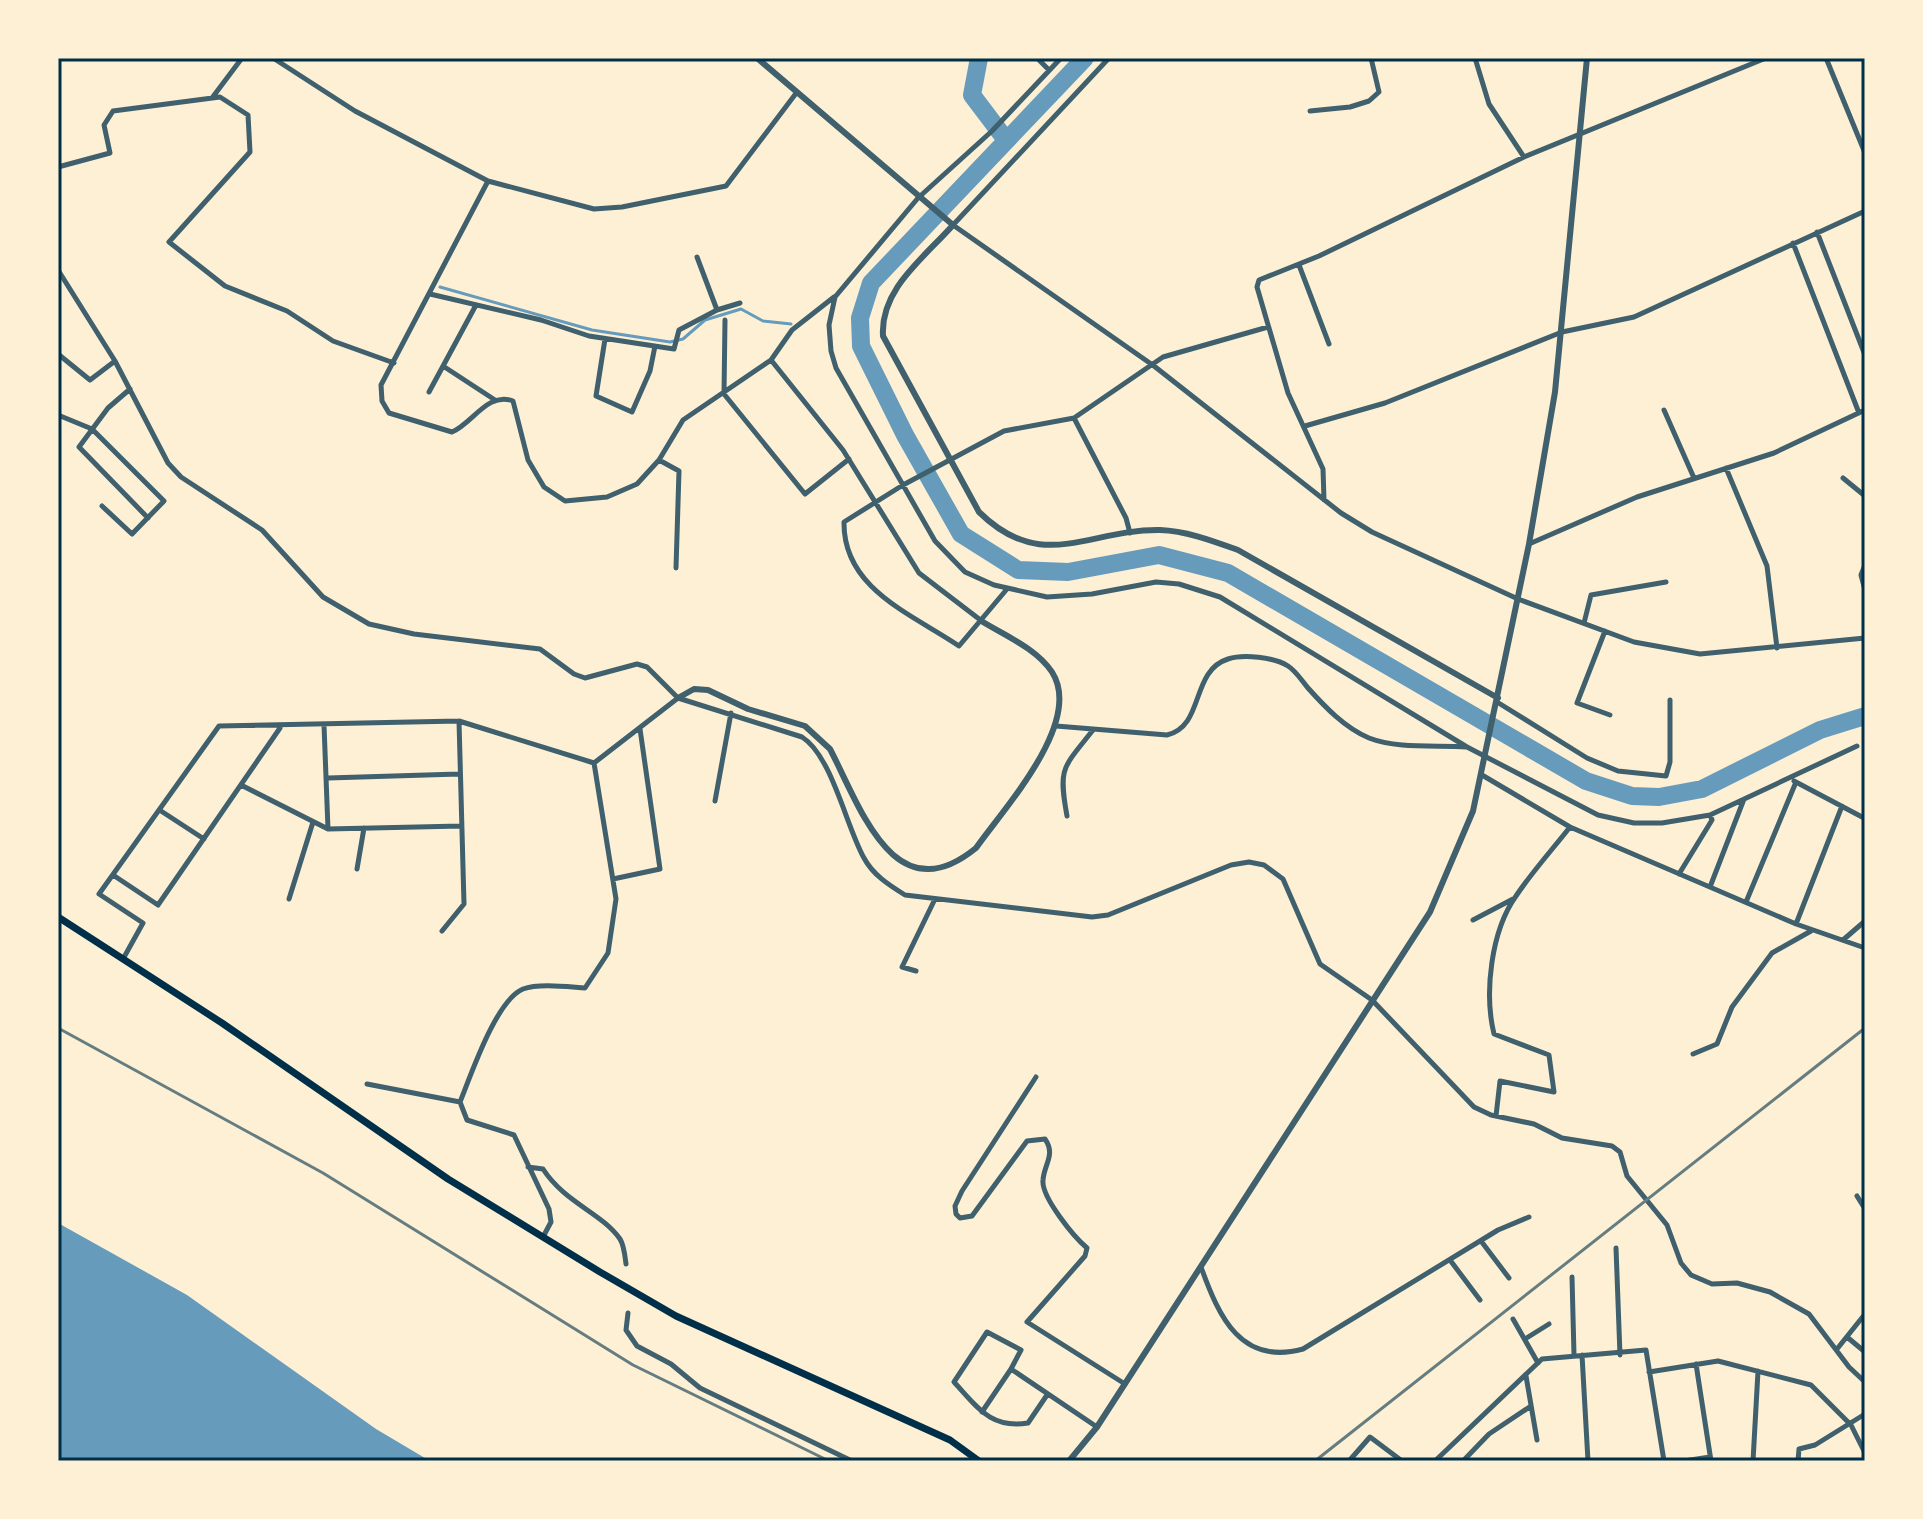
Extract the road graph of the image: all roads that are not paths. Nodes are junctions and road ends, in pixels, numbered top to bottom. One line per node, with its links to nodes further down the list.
1 (242, 58): 14 (street)
2 (273, 58): 20 (street)
3 (757, 58): 13 (street)
4 (1037, 58): 12 (street)
5 (1061, 58): 12 (street)
6 (1109, 58): 23 (street)
7 (1371, 58): 15 (street)
8 (1475, 58): 18 (street)
9 (1587, 58): 16 (street)
10 (1766, 58): 16 (street)
11 (1826, 58): 17 (street)
12 (1049, 70): 21 (street)
13 (797, 92): 20 (street); 21 (street)
14 (212, 98): 19 (street); 44 (street)
15 (1310, 111)
16 (1579, 133): 18 (street); 36 (street)
17 (1865, 153)
18 (1524, 157): 27 (street)
19 (58, 167)
20 (488, 181): 29 (street)
21 (921, 200): 23 (street); 30 (street)
22 (1865, 211): 24 (street)
23 (953, 225): 46 (street); 58 (street)
24 (1817, 232): 25 (street); 41 (street)
25 (1793, 243): 36 (street); 52 (street)
26 (697, 257): 33 (street)
27 (1299, 265): 35 (street); 38 (street)
28 (58, 270): 43 (street)
29 (430, 294): 32 (street); 44 (street)
30 (835, 297): 42 (street); 63 (street)
31 (740, 303): 33 (street)
32 (476, 305): 37 (street); 45 (street)
33 (717, 310): 39 (street)
34 (725, 320): 49 (street)
35 (1268, 327): 46 (street); 55 (street)
36 (1562, 332): 55 (street); 70 (street)
37 (605, 339): 39 (street); 39 (street)
38 (1329, 344)
39 (655, 346)
40 (58, 354): 43 (street)
41 (1865, 355)
42 (771, 360): 49 (street); 57 (street)
43 (115, 361): 47 (street)
44 (394, 363): 50 (street)
45 (443, 366): 48 (street); 50 (street)
46 (1154, 366): 54 (street); 66 (street)
47 (130, 389): 56 (street); 82 (street)
48 (429, 392)
49 (724, 394): 57 (street); 59 (street)
50 (496, 401): 59 (street)
51 (1664, 410): 61 (street)
52 (1862, 411): 60 (street)
53 (58, 415): 56 (street)
54 (1074, 418): 58 (street); 69 (street)
55 (1305, 426): 66 (street)
56 (92, 429): 68 (street); 68 (street)
57 (849, 459): 65 (street)
58 (950, 459): 63 (street); 69 (street)
59 (659, 460): 72 (street)
60 (1726, 468): 61 (street); 81 (street)
61 (1694, 478): 70 (street)
62 (1843, 478): 64 (street)
63 (903, 485): 65 (street); 74 (street)
64 (1865, 496)
65 (877, 500): 77 (street); 77 (street)
66 (1324, 500): 76 (street)
67 (102, 506): 68 (street)
68 (148, 518)
69 (1130, 533): 83 (street)
70 (1529, 544): 76 (street)
71 (1865, 565): 75 (street)
72 (676, 568)
73 (1666, 582): 78 (street)
74 (1007, 589): 77 (street); 94 (street)
75 (1865, 590)
76 (1518, 599): 78 (street); 83 (street)
77 (983, 622): 89 (street)
78 (1584, 623): 79 (street)
79 (1605, 631): 81 (street); 86 (street)
80 (1865, 638): 81 (street)
81 (1777, 648)
82 (678, 698): 85 (street); 89 (street); 91 (street)
83 (1498, 700): 84 (street); 95 (street)
84 (1670, 700)
85 (731, 713): 104 (street); 123 (street)
86 (1610, 715)
87 (459, 721): 88 (street); 96 (street); 97 (street)
88 (324, 725): 90 (street); 100 (street)
89 (1056, 726): 92 (street)
90 (281, 727): 102 (street); 106 (street)
91 (640, 729): 96 (street); 119 (street)
92 (1093, 729): 94 (street); 108 (street)
93 (1857, 746): 99 (street)
94 (1467, 747): 95 (street)
95 (1487, 757): 98 (street); 107 (street)
96 (594, 763): 119 (street)
97 (459, 774): 100 (street); 111 (street)
98 (1482, 775): 112 (street); 135 (street)
99 (1787, 777): 101 (street); 103 (street)
100 (328, 778): 114 (street)
101 (1796, 782): 105 (street); 124 (street)
102 (241, 785): 110 (street); 115 (street)
103 (1745, 798): 107 (street); 120 (street)
104 (715, 801)
105 (1842, 806): 109 (street); 128 (street)
106 (161, 811): 115 (street); 118 (street)
107 (1710, 815): 117 (street)
108 (1067, 816)
109 (1864, 818)
110 (313, 822): 114 (street); 122 (street)
111 (461, 826): 113 (street); 130 (street)
112 (1570, 827): 117 (street); 121 (street)
113 (364, 828): 114 (street); 116 (street)
114 (328, 829)
115 (204, 839): 118 (street)
116 (357, 869)
117 (1679, 874): 120 (street)
118 (113, 875): 133 (street)
119 (613, 879): 139 (street)
120 (1710, 887): 124 (street)
121 (1513, 898): 126 (street); 140 (street)
122 (289, 899)
123 (935, 899): 134 (street); 135 (street)
124 (1746, 902): 128 (street)
125 (58, 917): 133 (main road)
126 (1473, 920)
127 (1865, 921): 131 (street)
128 (1796, 924): 129 (street)
129 (1812, 930): 131 (street); 136 (street)
130 (442, 931)
131 (1843, 940): 132 (street)
132 (1865, 948)
133 (123, 959): 145 (main road)
134 (916, 971)
135 (1372, 1000): 140 (street); 150 (street)
136 (1693, 1054)
137 (1036, 1077): 172 (street)
138 (367, 1084): 139 (street)
139 (460, 1102): 141 (street)
140 (1496, 1116): 160 (street)
141 (528, 1167): 145 (street); 149 (street)
142 (1857, 1196): 143 (street)
143 (1865, 1209)
144 (1529, 1217): 146 (street)
145 (543, 1237): 184 (main road)
146 (1481, 1241): 148 (street); 152 (street)
147 (1616, 1248): 164 (street)
148 (1450, 1260): 150 (street); 153 (street)
149 (626, 1264)
150 (1200, 1267): 172 (street)
151 (1572, 1277): 162 (street)
152 (1509, 1278)
153 (1480, 1300)
154 (628, 1313): 183 (street)
155 (1865, 1314): 158 (street)
156 (1513, 1319): 159 (street)
157 (1549, 1324): 159 (street)
158 (1847, 1337): 160 (street); 161 (street)
159 (1525, 1339): 165 (street)
160 (1837, 1349): 171 (street)
161 (1865, 1352)
162 (1574, 1355): 163 (street); 165 (street)
163 (1582, 1355): 164 (street); 189 (street)
164 (1620, 1355): 169 (street)
165 (1538, 1363): 170 (street)
166 (1696, 1364): 168 (street); 169 (street); 182 (street)
167 (1011, 1369): 173 (street); 175 (street); 175 (street)
168 (1758, 1371): 177 (street); 192 (street)
169 (1649, 1372): 190 (street)
170 (1525, 1375): 174 (street); 187 (street)
171 (1865, 1382)
172 (1125, 1384): 178 (street)
173 (1047, 1395): 175 (street); 178 (street)
174 (1531, 1406): 179 (street); 188 (street)
175 (982, 1412)
176 (1865, 1414): 177 (street)
177 (1851, 1425): 180 (street); 193 (street)
178 (1097, 1427): 181 (street)
179 (1537, 1440)
180 (1865, 1453)
181 (1072, 1459)
182 (1710, 1459): 191 (street)
183 (852, 1461)
184 (979, 1461)
185 (1349, 1461): 186 (street)
186 (1402, 1461)
187 (1435, 1461)
188 (1463, 1461)
189 (1588, 1461)
190 (1664, 1461)
191 (1684, 1461)
192 (1753, 1461)
193 (1798, 1461)

